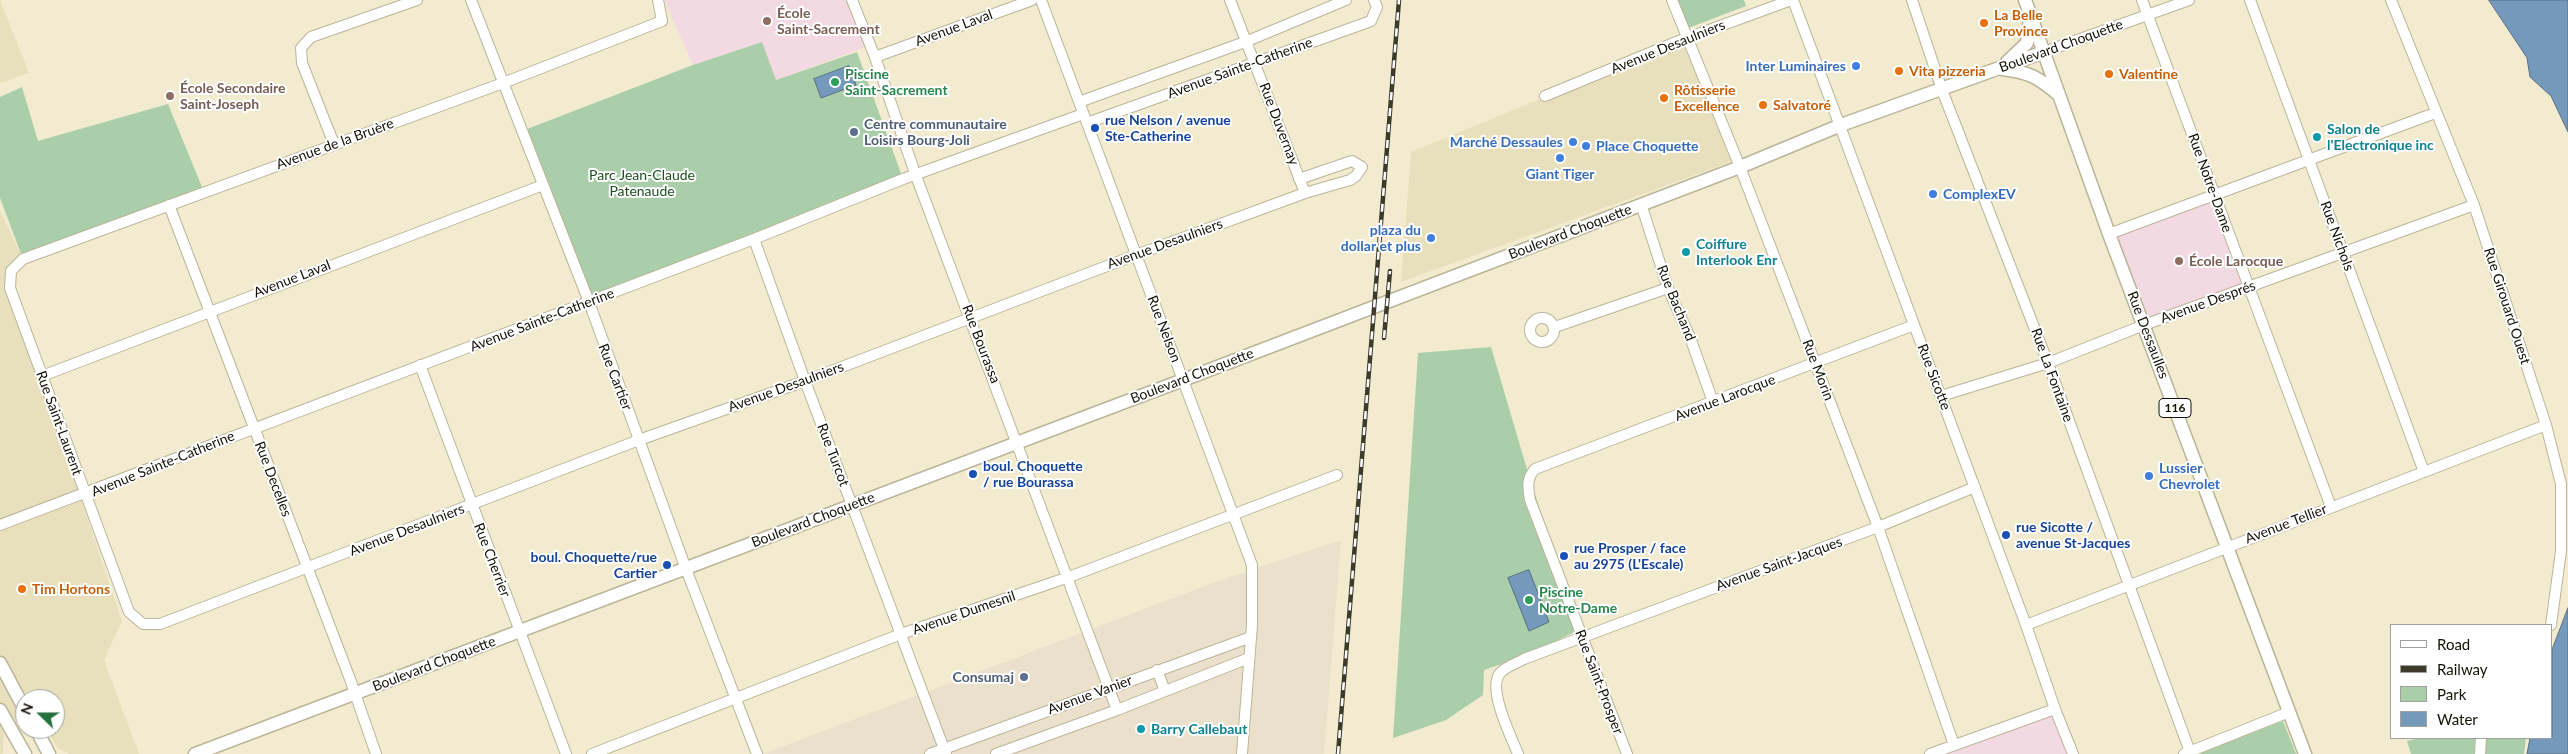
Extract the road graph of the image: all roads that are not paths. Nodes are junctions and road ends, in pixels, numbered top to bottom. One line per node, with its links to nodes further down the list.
1 (417, 0): 33 (street)
2 (471, 0): 25 (street, Rue Cartier)
3 (658, 0): 25 (street, Avenue de la Bruère)
4 (852, 0): 22 (street, Rue Bourassa)
5 (1032, 0): 22 (street, Avenue Laval)
6 (1041, 0): 29 (street, Rue Nelson)
7 (1230, 0): 20 (street, Rue Duvernay)
8 (1346, 0): 20 (street, Avenue Sainte-Catherine)
9 (1374, 0): 23 (street, Avenue Sainte-Catherine)
10 (1672, 0): 19 (street, Rue Morin)
11 (1792, 0): 19 (street, Avenue Desaulniers); 32 (street, Rue Sicotte)
12 (1912, 0): 26 (street, Rue La Fontaine)
13 (2142, 0): 18 (street, Rue Notre-Dame)
14 (2188, 0): 18 (street, Boulevard Choquette)
15 (2250, 0): 34 (street, Rue Nichols)
16 (2391, 0): 30 (street, Rue Girouard Ouest)
17 (2027, 6): 21 (main road, Rue Dessaulles / 116); 24 (main road)
18 (2147, 15): 21 (street, Boulevard Choquette); 40 (street, Rue Notre-Dame)
19 (1686, 39): 28 (street, Avenue Desaulniers); 35 (street, Rue Morin)
20 (1245, 42): 23 (street, Rue Duvernay); 29 (street, Avenue Sainte-Catherine)
21 (2044, 52): 24 (main road, Boulevard Choquette); 27 (main road, Rue Dessaulles / 116)
22 (876, 57): 36 (street, Rue Bourassa)
23 (1256, 63): 31 (street, Avenue Sainte-Catherine); 37 (street, Rue Duvernay)
24 (1999, 69): 26 (main road, Boulevard Choquette); 27 (main road)
25 (503, 83): 33 (street, Avenue de la Bruère); 38 (street, Rue Cartier)
26 (1942, 90): 32 (main road, Boulevard Choquette); 57 (street, Rue La Fontaine)
27 (2060, 95): 44 (main road, Rue Dessaulles / 116)
28 (1546, 96)
29 (1079, 102): 31 (street, Rue Nelson)
30 (2435, 113): 34 (street); 43 (street, Rue Girouard Ouest)
31 (1085, 119): 36 (street, Avenue Sainte-Catherine); 47 (street, Rue Nelson)
32 (1841, 125): 35 (main road, Boulevard Choquette); 55 (street, Rue Sicotte)
33 (334, 144): 42 (street, Avenue de la Bruère)
34 (2309, 160): 40 (street); 46 (street, Rue Nichols)
35 (1740, 167): 41 (main road, Boulevard Choquette); 58 (street, Rue Morin)
36 (916, 176): 45 (street, Avenue Sainte-Catherine); 53 (street, Rue Bourassa)
37 (1299, 179): 39 (street, Rue Duvernay); 39 (street, Avenue Desaulniers)
38 (543, 185): 51 (street, Rue Cartier); 52 (street, Avenue Laval)
39 (1305, 193): 47 (street, Avenue Desaulniers)
40 (2214, 195): 44 (street); 50 (street, Rue Notre-Dame)
41 (1641, 204): 49 (street, Rue Bachand); 62 (main road, Boulevard Choquette)
42 (169, 205): 48 (street, Avenue de la Bruère); 52 (street, Rue Decelles)
43 (2474, 205): 46 (street, Avenue Després); 65 (street, Rue Girouard Ouest)
44 (2109, 234): 54 (main road, Rue Dessaulles / 116)
45 (754, 239): 51 (street, Avenue Sainte-Catherine); 61 (street, Rue Turcot)
46 (2343, 253): 50 (street, Avenue Després); 70 (street, Rue Nichols)
47 (1136, 255): 53 (street, Avenue Desaulniers); 62 (street, Rue Nelson)
48 (11, 271): 60 (street, Rue Saint-Laurent)
49 (1668, 288): 56 (street); 64 (street, Rue Bachand)
50 (2249, 288): 54 (street, Avenue Després); 76 (street, Rue Notre-Dame)
51 (589, 302): 59 (street, Avenue Sainte-Catherine); 67 (street, Rue Cartier)
52 (209, 310): 60 (street, Avenue Laval); 66 (street, Rue Decelles)
53 (971, 318): 61 (street, Avenue Desaulniers); 68 (street, Rue Bourassa)
54 (2144, 324): 57 (street, Avenue Després); 80 (main road, Rue Dessaulles / 116)
55 (1914, 325): 58 (street, Avenue Larocque); 63 (street, Rue Sicotte)
56 (1555, 327)
57 (2048, 363): 63 (street, Avenue Després); 84 (street, Rue La Fontaine)
58 (1816, 364): 64 (street, Avenue Larocque); 79 (street, Rue Morin)
59 (420, 366): 66 (street, Avenue Sainte-Catherine); 74 (street, Rue Cherrier)
60 (42, 376): 73 (street, Rue Saint-Laurent)
61 (805, 380): 67 (street, Avenue Desaulniers); 75 (street, Rue Turcot)
62 (1183, 380): 68 (main road, Boulevard Choquette); 77 (street, Rue Nelson)
63 (1941, 396): 72 (street, Rue Sicotte)
64 (1713, 402): 69 (street, Avenue Larocque)
65 (2546, 426): 70 (street, Avenue Tellier); 87 (street, Rue Girouard Ouest)
66 (254, 428): 73 (street, Avenue Sainte-Catherine); 81 (street, Rue Decelles)
67 (639, 440): 74 (street, Avenue Desaulniers); 82 (street, Rue Cartier)
68 (1018, 442): 75 (main road, Boulevard Choquette); 83 (street, Rue Bourassa)
69 (1535, 469): 91 (street, Rue Saint-Prosper)
70 (2424, 472): 76 (street, Avenue Tellier)
71 (1337, 475): 77 (street, Avenue Dumesnil)
72 (1975, 488): 79 (street, Avenue Saint-Jacques); 86 (street, Rue Sicotte)
73 (86, 494): 78 (street, Avenue Sainte-Catherine); 85 (street, Rue Saint-Laurent)
74 (472, 505): 81 (street, Avenue Desaulniers); 88 (street, Rue Cherrier)
75 (852, 506): 82 (main road, Boulevard Choquette); 89 (street, Rue Turcot)
76 (2331, 507): 80 (street, Avenue Tellier)
77 (1234, 515): 83 (street, Avenue Dumesnil); 90 (street, Rue Nelson)
78 (0, 525)
79 (1878, 527): 91 (street, Avenue Saint-Jacques); 107 (street, Rue Morin)
80 (2226, 547): 84 (street, Avenue Tellier); 103 (main road, Rue Dessaulles / 116)
81 (307, 568): 85 (street, Avenue Desaulniers); 98 (street, Rue Decelles)
82 (686, 569): 88 (main road, Boulevard Choquette); 99 (street, Rue Cartier)
83 (1069, 577): 89 (street, Avenue Dumesnil); 95 (street, Rue Bourassa)
84 (2129, 584): 86 (street, Avenue Tellier); 110 (street, Rue La Fontaine)
85 (144, 624)
86 (2026, 624): 100 (street, Rue Sicotte)
87 (2551, 624)
88 (519, 632): 98 (main road, Boulevard Choquette); 115 (street, Rue Cherrier)
89 (901, 634): 99 (street, Avenue Dumesnil); 108 (street, Rue Turcot)
90 (1251, 637): 92 (street, Rue Nelson); 94 (street, Avenue Vanier)
91 (1582, 637): 121 (street, Avenue Saint-Jacques); 122 (street, Rue Saint-Prosper)
92 (1250, 658): 97 (street, Avenue Vanier); 120 (street, Rue Nelson)
93 (0, 663): 96 (main road)
94 (1158, 670): 95 (street, Avenue Vanier); 97 (street)
95 (1109, 688): 102 (street, Rue Bourassa); 108 (street, Avenue Vanier)
96 (15, 691)
97 (1165, 691): 102 (street, Avenue Vanier)
98 (355, 694): 113 (main road, Boulevard Choquette); 114 (street, Rue Decelles)
99 (736, 698): 116 (street, Avenue Dumesnil); 117 (street, Rue Cartier)
100 (2054, 709): 107 (street); 124 (street, Rue Sicotte)
101 (0, 710): 104 (main road)
102 (1117, 710): 119 (street, Avenue Vanier)
103 (2289, 712): 110 (street); 125 (main road, Rue Dessaulles / 116)
104 (8, 724): 111 (main road); 112 (main road)
105 (41, 739): 109 (main road)
106 (2481, 739): 126 (street)
107 (1954, 745): 123 (street)
108 (945, 751): 118 (street, Avenue Vanier)
109 (49, 753)
110 (2187, 753)
111 (18, 754)
112 (25, 754)
113 (195, 754)
114 (376, 754)
115 (566, 754)
116 (592, 754)
117 (757, 754)
118 (930, 754)
119 (996, 754)
120 (1242, 754)
121 (1518, 754)
122 (1627, 754)
123 (1930, 754)
124 (2074, 754)
125 (2306, 754)
126 (2480, 754)

